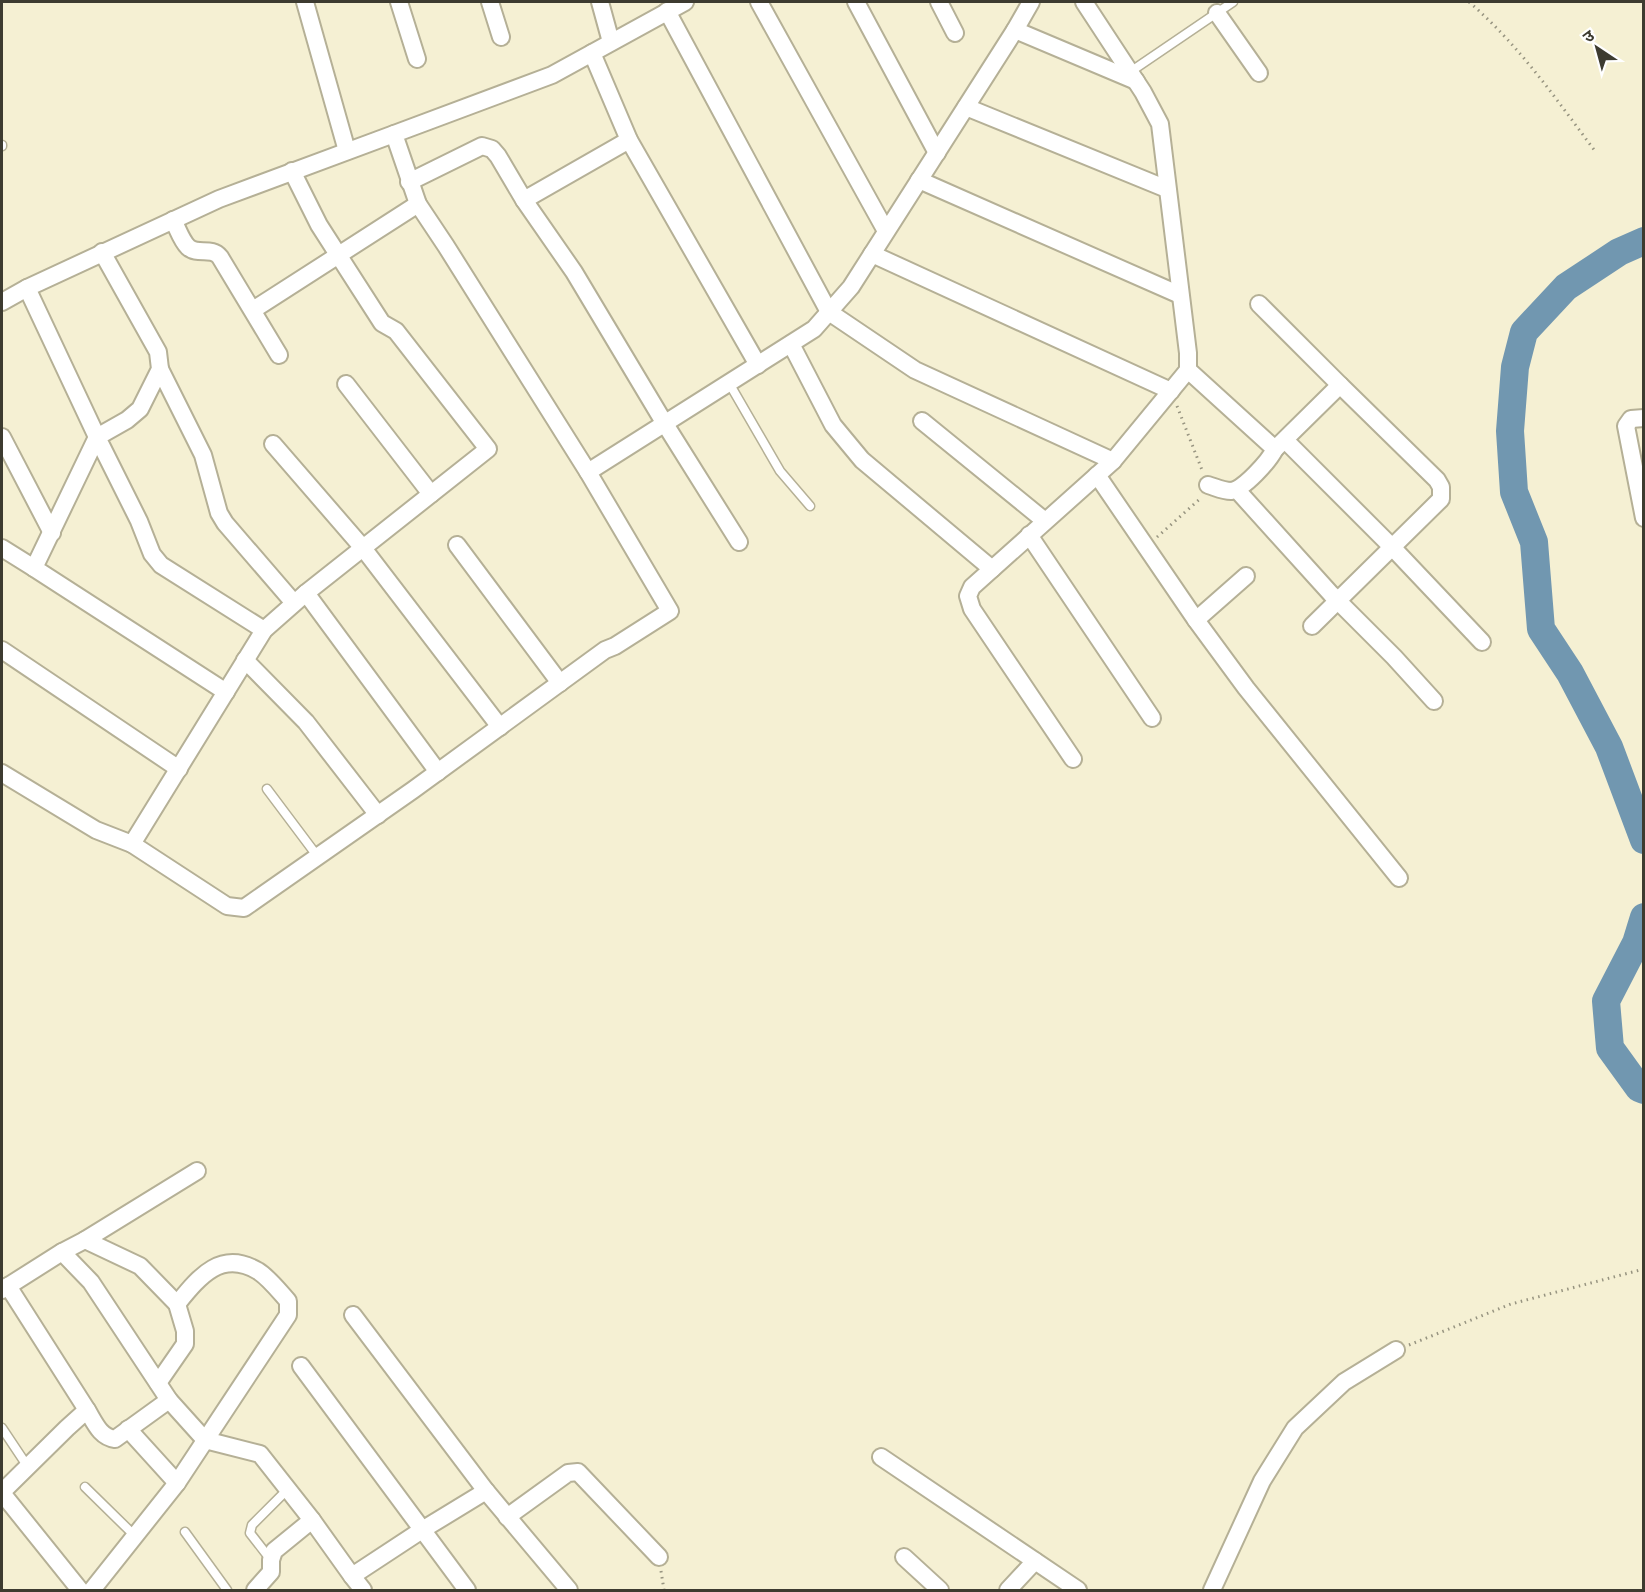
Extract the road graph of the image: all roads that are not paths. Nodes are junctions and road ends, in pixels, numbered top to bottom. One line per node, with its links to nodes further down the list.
1 (305, 2): 25 (street)
2 (399, 2): 19 (street)
3 (490, 2): 16 (street)
4 (600, 2): 17 (street)
5 (685, 2): 12 (street)
6 (759, 2): 34 (street)
7 (856, 2): 26 (street)
8 (939, 2): 15 (street)
9 (1031, 2): 14 (street)
10 (1233, 2): 13 (lane)
11 (1090, 4): 21 (street)
12 (667, 11): 17 (street); 43 (street)
13 (1217, 13): 20 (street); 21 (lane)
14 (1015, 30): 21 (street); 22 (street)
15 (955, 33)
16 (501, 37)
17 (611, 42): 18 (street)
18 (592, 53): 23 (street); 24 (street)
19 (417, 58)
20 (1259, 73)
21 (1133, 77): 30 (street)
22 (966, 107): 26 (street); 30 (street)
23 (394, 134): 25 (street); 29 (street)
24 (629, 140): 31 (street); 46 (street)
25 (346, 151): 27 (street)
26 (937, 153): 28 (street)
27 (292, 171): 33 (street); 37 (street)
28 (919, 180): 34 (street); 39 (street)
29 (409, 182): 31 (street); 32 (street)
30 (1167, 189): 39 (street)
31 (524, 200): 55 (street)
32 (418, 204): 37 (street); 61 (street)
33 (173, 220): 35 (street); 42 (street)
34 (886, 231): 36 (street)
35 (102, 252): 38 (street); 47 (street)
36 (872, 254): 43 (street); 52 (street)
37 (338, 257): 42 (street); 65 (street)
38 (27, 288): 40 (street); 57 (street)
39 (1180, 295): 48 (street)
40 (2, 302)
41 (1260, 304): 51 (street)
42 (253, 310): 45 (street)
43 (829, 312): 44 (street); 60 (street)
44 (791, 344): 46 (street); 77 (street)
45 (279, 355)
46 (758, 365): 49 (street)
47 (160, 369): 57 (street); 79 (street)
48 (1188, 370): 52 (street); 59 (street)
49 (729, 383): 55 (street); 66 (lane)
50 (345, 384): 65 (street)
51 (1340, 385): 59 (street); 73 (street)
52 (1171, 391): 60 (street)
53 (1644, 418): 67 (street)
54 (922, 421): 68 (street)
55 (665, 424): 61 (street); 71 (street)
56 (2, 437): 69 (street)
57 (97, 438): 69 (street); 83 (street)
58 (273, 444): 75 (street)
59 (1280, 444): 64 (street); 73 (street)
60 (1113, 461): 62 (street)
61 (588, 472): 87 (street)
62 (1097, 475): 68 (street); 81 (street)
63 (1208, 485): 64 (street)
64 (1237, 490): 80 (street)
65 (431, 494): 75 (street)
66 (810, 506)
67 (1644, 518)
68 (1045, 521): 70 (street)
69 (52, 532): 76 (street)
70 (1029, 535): 77 (street); 90 (street)
71 (739, 542)
72 (457, 545): 87 (street)
73 (1392, 547): 80 (street); 84 (street)
74 (2, 548): 76 (street)
75 (363, 548): 79 (street); 91 (street)
76 (34, 568): 88 (street)
77 (992, 569): 92 (street)
78 (1246, 576): 81 (street)
79 (300, 598): 83 (street); 94 (street)
80 (1337, 601): 82 (street); 89 (street)
81 (1196, 621): 100 (street)
82 (1312, 626)
83 (264, 630): 86 (street)
84 (1482, 642)
85 (2, 650): 93 (street)
86 (245, 660): 88 (street); 97 (street)
87 (560, 683): 91 (street)
88 (226, 692): 93 (street)
89 (1434, 701)
90 (1152, 718)
91 (500, 727): 94 (street)
92 (1073, 759)
93 (178, 769): 98 (street)
94 (438, 772): 97 (street)
95 (2, 773): 98 (street)
96 (267, 789): 99 (lane)
97 (378, 815): 99 (street)
98 (132, 844): 99 (street)
99 (318, 857)
100 (1399, 878)
101 (197, 1171): 102 (street)
102 (85, 1240): 103 (street); 105 (street)
103 (62, 1252): 104 (street); 109 (street)
104 (5, 1288): 111 (street)
105 (177, 1304): 109 (street); 114 (street)
106 (353, 1315): 120 (street)
107 (1396, 1350): 141 (street)
108 (301, 1366): 124 (street)
109 (158, 1383): 110 (street)
110 (169, 1400): 113 (street); 114 (street)
111 (87, 1410): 113 (street); 116 (street)
112 (2, 1428): 116 (lane)
113 (128, 1429): 117 (street)
114 (205, 1440): 117 (street); 119 (street)
115 (881, 1457): 130 (street)
116 (28, 1467): 121 (street)
117 (177, 1483): 126 (street)
118 (85, 1487): 126 (lane)
119 (288, 1489): 123 (street); 129 (lane)
120 (486, 1491): 122 (street); 124 (street)
121 (2, 1493): 132 (street)
122 (507, 1517): 127 (street); 137 (street)
123 (312, 1520): 129 (street); 131 (street)
124 (422, 1530): 131 (street); 136 (street)
125 (184, 1532): 133 (lane)
126 (135, 1536): 132 (street)
127 (659, 1557)
128 (904, 1557): 138 (street)
129 (271, 1560): 134 (street)
130 (1035, 1562): 139 (street); 140 (street)
131 (352, 1576): 135 (street)
132 (91, 1590)
133 (227, 1590)
134 (255, 1590)
135 (363, 1590)
136 (467, 1590)
137 (569, 1590)
138 (940, 1590)
139 (1008, 1590)
140 (1078, 1590)
141 (1212, 1590)

